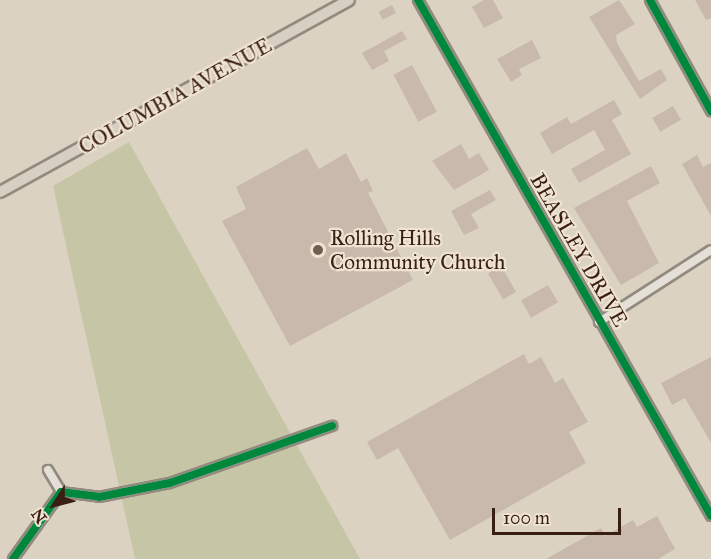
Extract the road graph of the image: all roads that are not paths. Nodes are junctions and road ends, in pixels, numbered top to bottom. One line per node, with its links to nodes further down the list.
1 (349, 0): 5 (main road, COLUMBIA AVENUE)
2 (418, 0): 7 (street, BEASLEY DRIVE)
3 (650, 0): 4 (street)
4 (711, 111)
5 (0, 192)
6 (711, 250): 7 (street)
7 (599, 322): 11 (street, BEASLEY DRIVE)
8 (332, 426): 10 (street)
9 (48, 470): 10 (street)
10 (61, 492): 12 (street)
11 (711, 516)
12 (13, 559)

